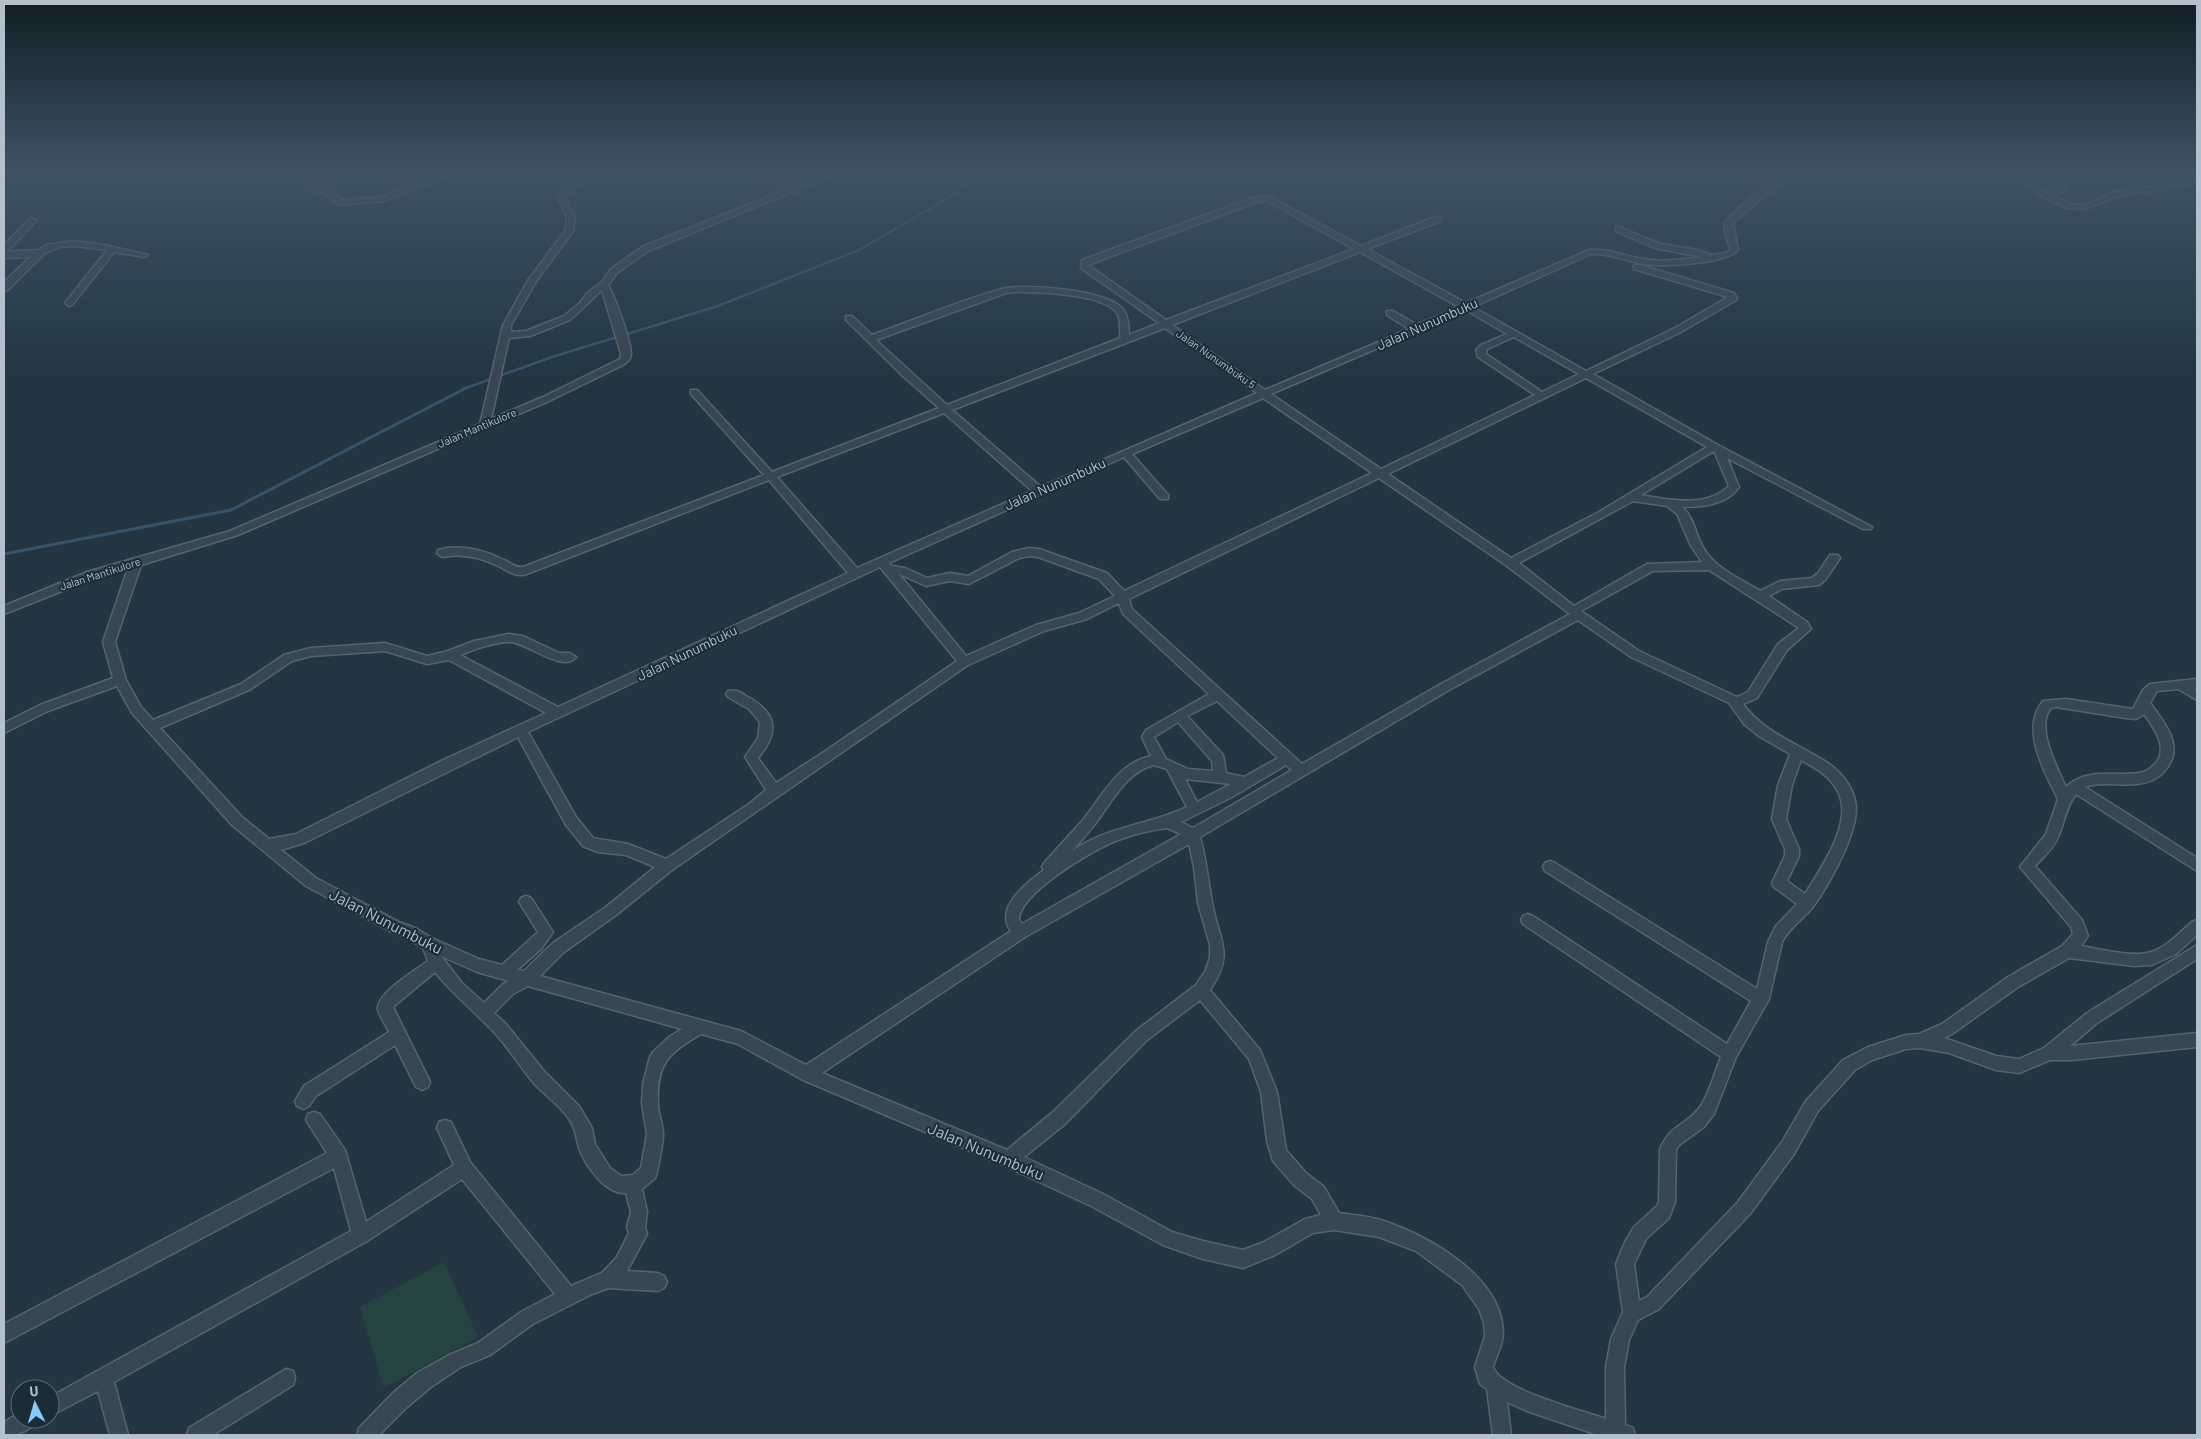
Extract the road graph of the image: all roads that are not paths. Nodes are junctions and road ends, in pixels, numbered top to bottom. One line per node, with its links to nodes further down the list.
1 (15, 238): 10 (street)
2 (564, 238): 26 (street)
3 (673, 238): 17 (street)
4 (1151, 238): 23 (street, Jalan Nunumbuku 5)
5 (1341, 238): 9 (street, Jalan Nunumbuku 5)
6 (1389, 238): 9 (street)
7 (1640, 238): 16 (street)
8 (1732, 238): 16 (street, Jalan Nunumbuku)
9 (1360, 249): 20 (street); 23 (street)
10 (4, 250)
11 (111, 250): 12 (street); 14 (street); 19 (street)
12 (39, 253): 13 (street); 18 (street)
13 (4, 255)
14 (144, 255)
15 (1587, 255): 16 (street, Jalan Nunumbuku); 20 (street, Jalan Nunumbuku); 29 (street)
16 (1710, 258)
17 (604, 285): 26 (street); 34 (street, Jalan Mantikulore)
18 (4, 288)
19 (69, 303)
20 (1466, 307): 24 (street, Jalan Nunumbuku); 25 (street)
21 (1390, 313): 24 (street)
22 (849, 318): 27 (street)
23 (1167, 324): 28 (street); 31 (street, Jalan Nunumbuku 5)
24 (1416, 330): 31 (street, Jalan Nunumbuku)
25 (1514, 334): 29 (street); 32 (street)
26 (505, 336): 34 (street)
27 (870, 339): 28 (street); 33 (street)
28 (1125, 340): 33 (street)
29 (1585, 375): 32 (street); 35 (street)
30 (694, 392): 38 (street)
31 (1264, 394): 36 (street, Jalan Nunumbuku); 37 (street, Jalan Nunumbuku 5)
32 (1542, 396): 37 (street)
33 (945, 408): 38 (street); 39 (street)
34 (486, 420): 46 (street, Jalan Mantikulore)
35 (1716, 448): 41 (street); 42 (street); 43 (street)
36 (1126, 453): 39 (street, Jalan Nunumbuku); 40 (street)
37 (1381, 472): 47 (street, Jalan Nunumbuku 5); 51 (street)
38 (771, 476): 44 (street); 50 (street)
39 (1039, 491): 48 (street, Jalan Nunumbuku)
40 (1164, 497)
41 (1630, 497): 42 (street); 47 (street)
42 (1668, 502): 49 (street)
43 (1867, 527)
44 (442, 553)
45 (1834, 558): 52 (street)
46 (136, 562): 53 (street, Jalan Mantikulore); 58 (street, Jalan Nunumbuku)
47 (1511, 563): 54 (street, Jalan Nunumbuku 5)
48 (885, 565): 50 (street, Jalan Nunumbuku); 51 (street); 57 (street)
49 (1711, 566): 52 (street); 54 (street)
50 (855, 574): 66 (street, Jalan Nunumbuku)
51 (1122, 596): 57 (street); 62 (street)
52 (1760, 596): 64 (street)
53 (4, 610)
54 (1575, 613): 64 (street, Jalan Nunumbuku 5); 74 (street)
55 (450, 654): 56 (street); 66 (street); 68 (street)
56 (570, 657)
57 (964, 662): 78 (street)
58 (120, 680): 68 (street, Jalan Nunumbuku); 69 (street)
59 (2197, 683): 60 (street)
60 (2181, 685): 63 (street); 65 (street)
61 (732, 694): 78 (street)
62 (1218, 694): 67 (street); 72 (street)
63 (2197, 696)
64 (1736, 702): 71 (street)
65 (2145, 705): 77 (street); 79 (street)
66 (558, 714): 70 (street, Jalan Nunumbuku)
67 (1179, 715): 73 (street); 75 (street)
68 (151, 726): 83 (street, Jalan Nunumbuku)
69 (4, 728)
70 (521, 731): 83 (street, Jalan Nunumbuku); 85 (street)
71 (1797, 752): 89 (street); 89 (street)
72 (1288, 758): 74 (street); 76 (street)
73 (1167, 765): 75 (street); 80 (street); 87 (street)
74 (1301, 771): 82 (street)
75 (1219, 777): 76 (street)
76 (1245, 782): 80 (street)
77 (2075, 787): 79 (street); 84 (street)
78 (774, 791): 85 (street)
79 (2064, 797): 94 (street)
80 (1194, 808): 81 (street)
81 (1168, 822): 82 (street); 87 (street)
82 (1192, 834): 92 (street); 99 (street)
83 (265, 845): 93 (street, Jalan Nunumbuku)
84 (2197, 865)
85 (667, 866): 98 (street)
86 (1550, 866): 100 (street)
87 (1036, 883): 92 (street)
88 (526, 902): 97 (street)
89 (1807, 903): 100 (street)
90 (1528, 920): 107 (street)
91 (2197, 926): 94 (street)
92 (1020, 933): 108 (street)
93 (429, 944): 96 (street); 97 (street, Jalan Nunumbuku)
94 (2067, 951): 105 (street)
95 (2197, 951): 106 (street)
96 (436, 963): 101 (street); 103 (street)
97 (504, 973): 98 (street, Jalan Nunumbuku)
98 (526, 979): 101 (street); 102 (street, Jalan Nunumbuku)
99 (1200, 990): 114 (street); 117 (street)
100 (1760, 1000): 107 (street)
101 (485, 1012): 116 (street)
102 (701, 1026): 108 (street, Jalan Nunumbuku); 116 (street)
103 (399, 1034): 109 (street); 110 (street)
104 (2197, 1040): 106 (street)
105 (1920, 1041): 106 (street); 122 (street)
106 (2049, 1053)
107 (1730, 1054): 122 (street)
108 (807, 1074): 114 (street, Jalan Nunumbuku)
109 (422, 1082)
110 (303, 1101)
111 (314, 1120): 113 (street)
112 (445, 1128): 115 (street)
113 (339, 1156): 118 (street); 123 (street)
114 (1009, 1159): 117 (street, Jalan Nunumbuku)
115 (464, 1168): 118 (street); 121 (street)
116 (632, 1184): 119 (street)
117 (1334, 1221): 126 (street, Jalan Nunumbuku)
118 (361, 1235): 124 (street)
119 (608, 1279): 120 (street); 121 (street)
120 (658, 1282)
121 (569, 1297): 131 (street)
122 (1632, 1313): 128 (street)
123 (4, 1334)
124 (103, 1377): 127 (street); 129 (street)
125 (286, 1378): 130 (street)
126 (1496, 1384): 128 (street); 132 (street)
127 (60, 1401)
128 (1610, 1433)
129 (119, 1435)
130 (196, 1435)
131 (366, 1435)
132 (1502, 1435)

